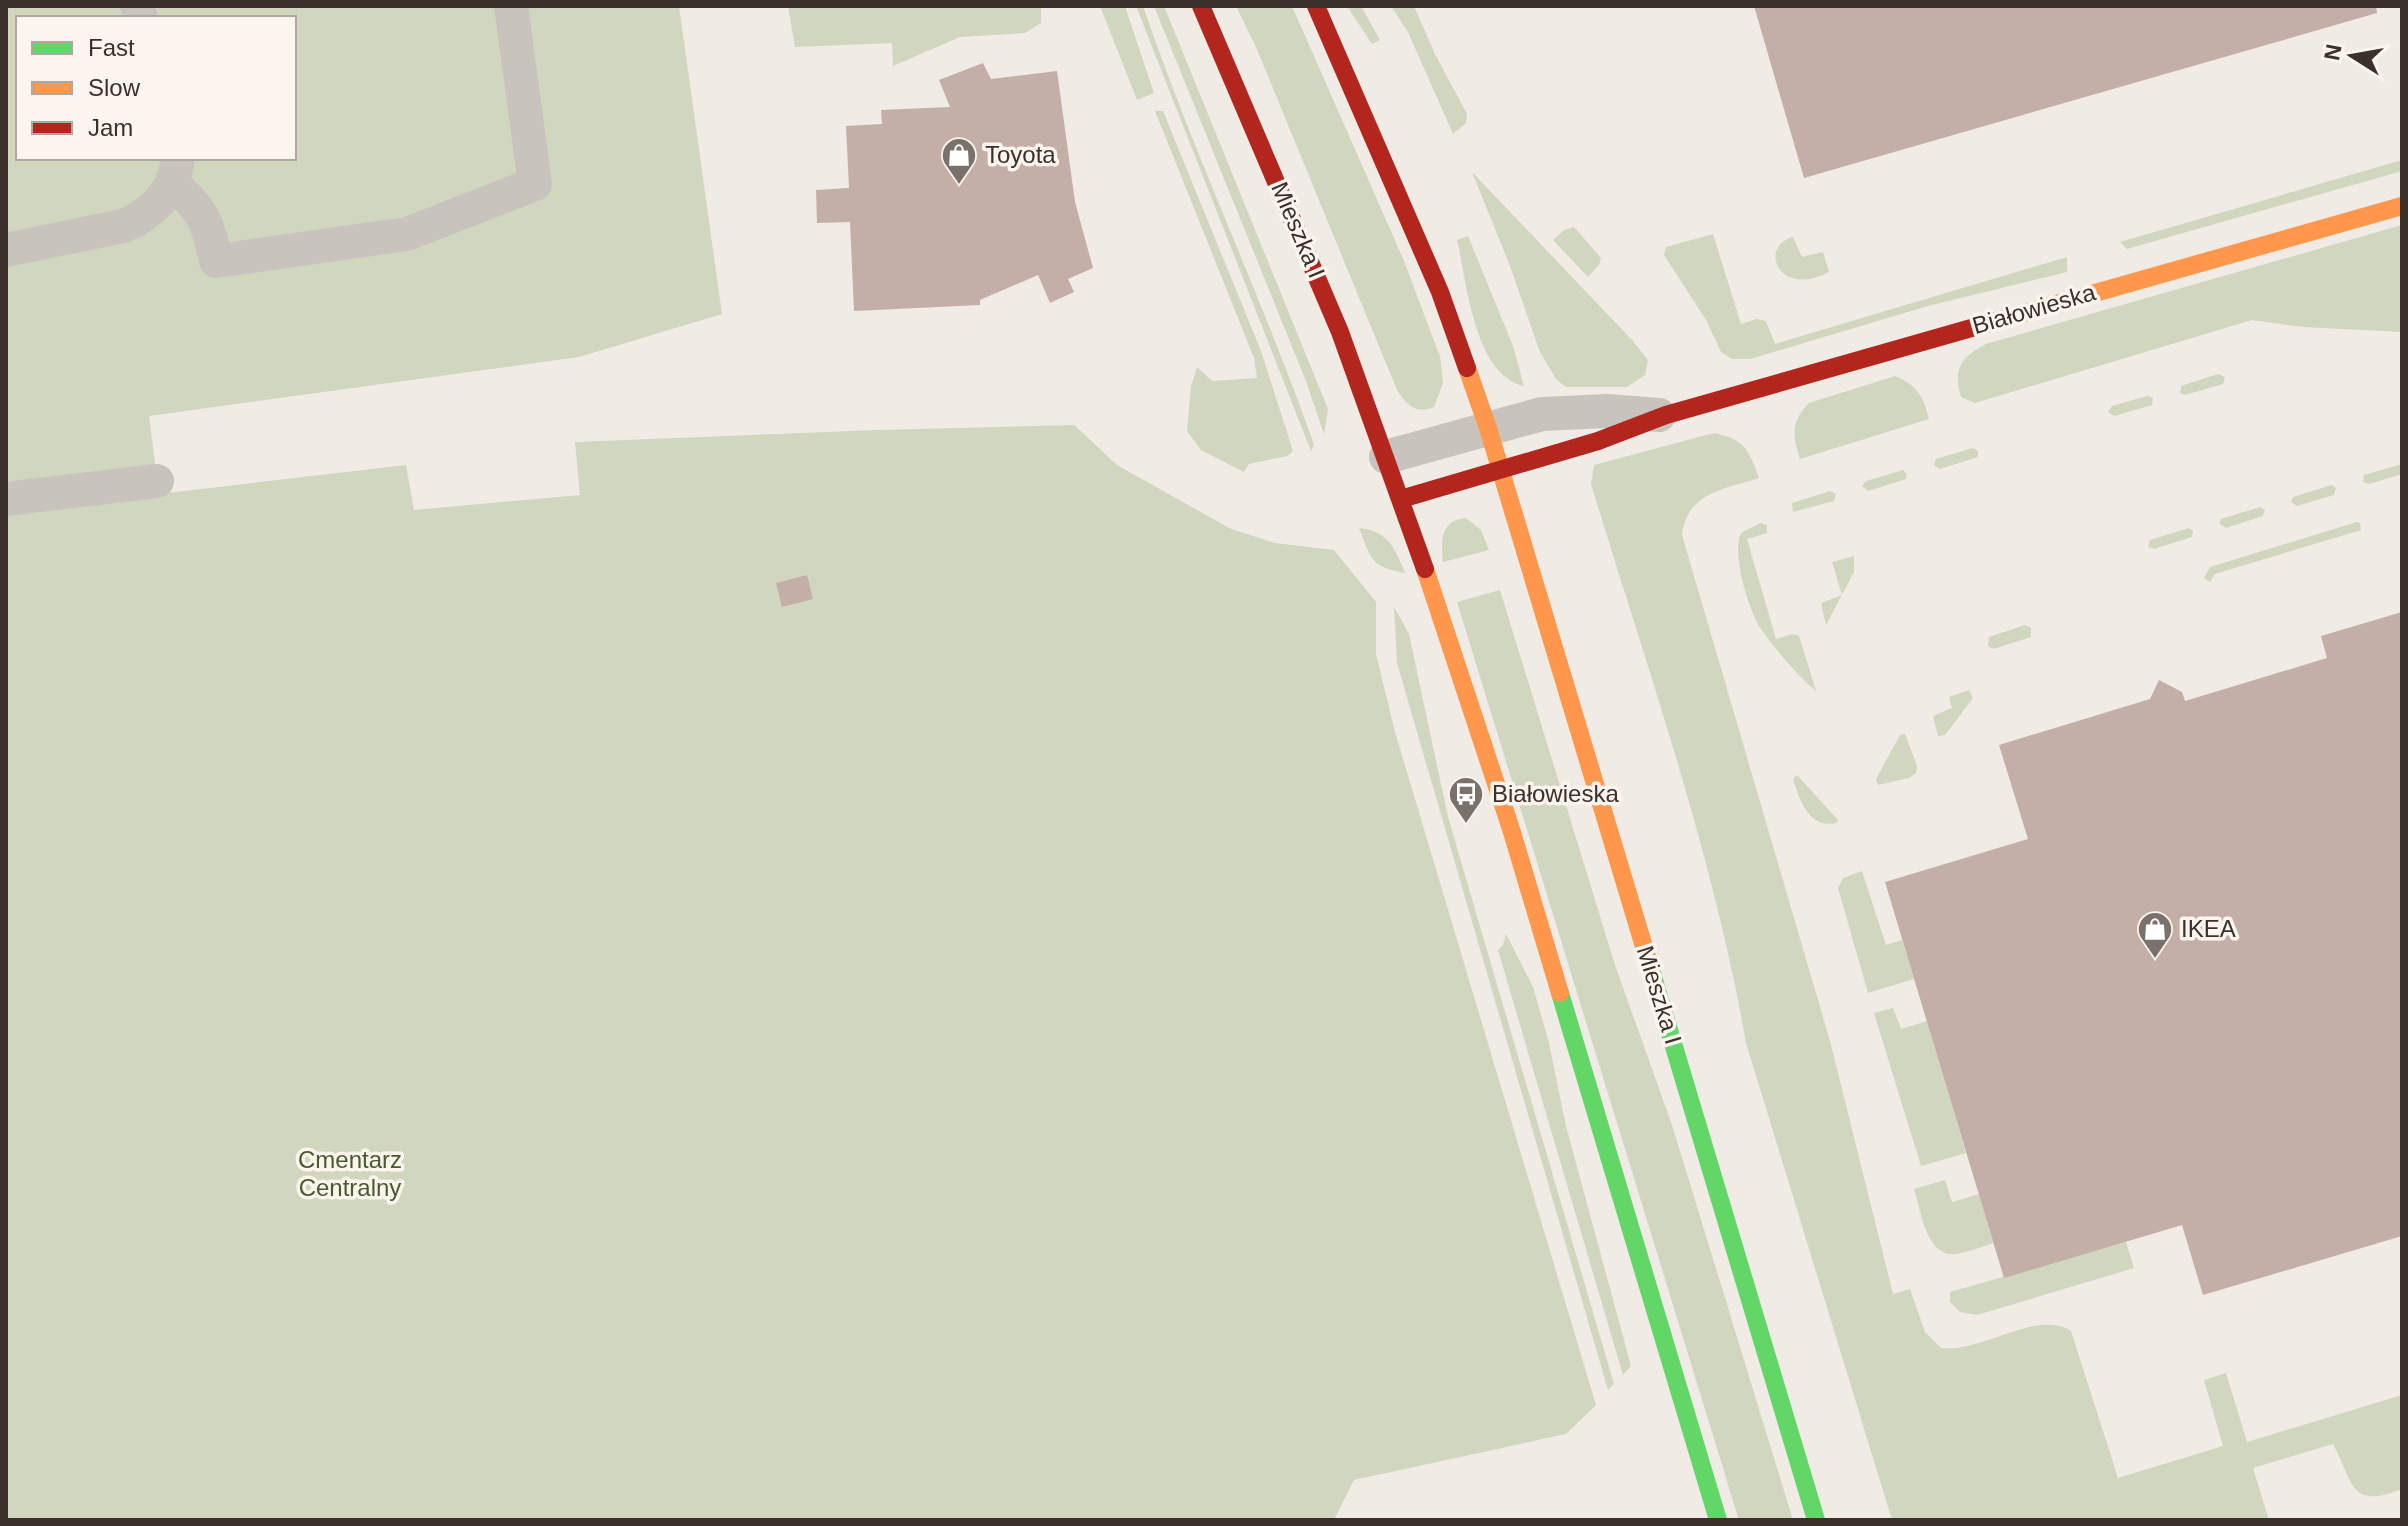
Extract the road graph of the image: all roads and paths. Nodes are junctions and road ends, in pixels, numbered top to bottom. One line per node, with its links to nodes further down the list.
1 (511, 6): 4 (street)
2 (1201, 6): 9 (main road, Mieszka I)
3 (1316, 6): 8 (main road, Mieszka I)
4 (174, 170): 6 (street)
5 (2402, 206): 7 (main road, Białowieska)
6 (6, 250)
7 (1666, 415): 8 (street, Białowieska); 10 (main road, Białowieska)
8 (1488, 428): 9 (street); 10 (main road, Mieszka I)
9 (1386, 457): 13 (main road, Mieszka I)
10 (1501, 470): 13 (main road); 15 (main road, Mieszka I)
11 (157, 481): 12 (street)
12 (6, 499)
13 (1401, 499): 14 (main road, Mieszka I)
14 (1718, 1520)
15 (1816, 1520)

